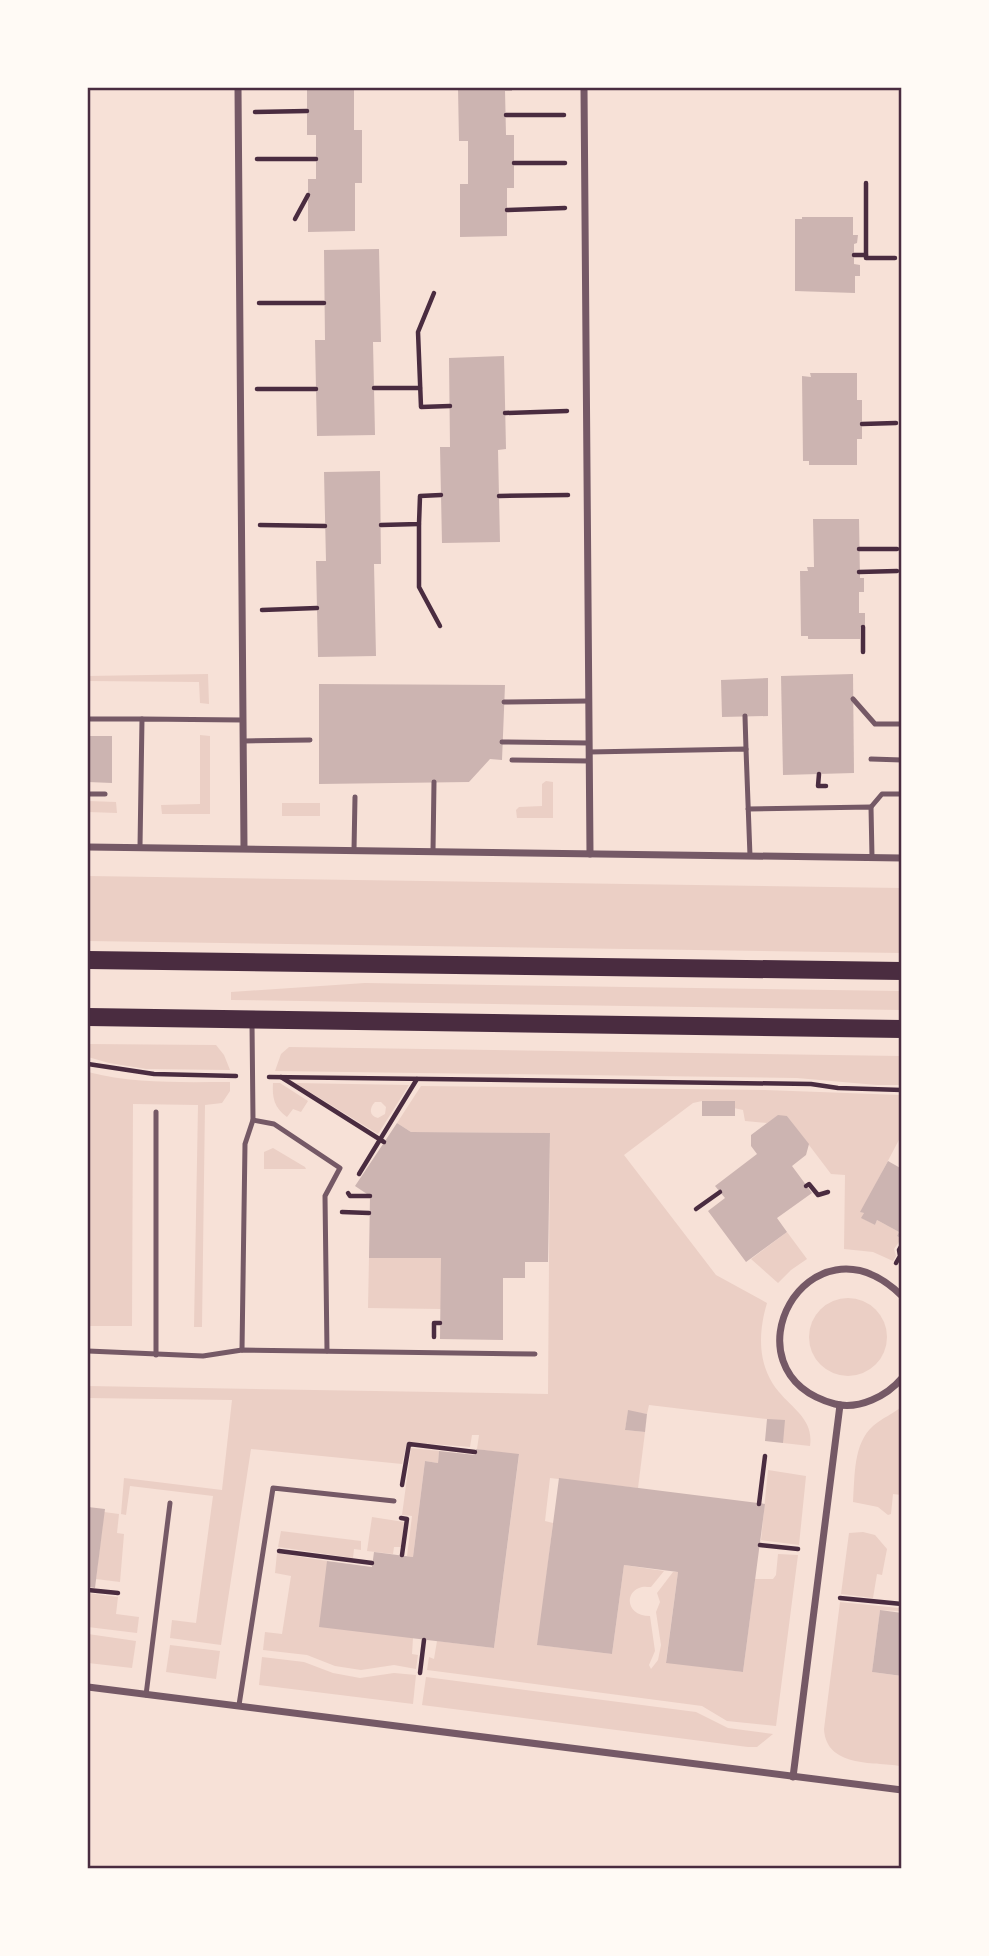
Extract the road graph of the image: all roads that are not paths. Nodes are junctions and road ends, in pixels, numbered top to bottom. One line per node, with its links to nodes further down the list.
1 (238, 88): 9 (street)
2 (584, 88): 4 (street)
3 (853, 699): 10 (lane)
4 (589, 701): 5 (lane); 14 (street)
5 (504, 702)
6 (746, 716): 15 (lane)
7 (88, 719): 8 (lane)
8 (142, 719): 9 (lane); 28 (lane)
9 (242, 720): 12 (street)
10 (901, 724)
11 (310, 740): 12 (lane)
12 (243, 741): 29 (street)
13 (502, 742): 14 (lane)
14 (589, 743): 16 (street)
15 (746, 749): 16 (lane); 26 (lane)
16 (589, 757): 18 (lane); 32 (street)
17 (871, 759): 19 (lane)
18 (512, 760)
19 (901, 760)
20 (434, 782): 31 (lane)
21 (88, 794): 22 (lane)
22 (105, 794)
23 (901, 794): 25 (lane)
24 (355, 797): 30 (lane)
25 (871, 807): 26 (lane); 34 (lane)
26 (748, 809): 33 (lane)
27 (88, 846): 28 (street)
28 (140, 847): 29 (street)
29 (243, 848): 30 (street)
30 (354, 850): 31 (street)
31 (433, 851): 32 (street)
32 (590, 854): 33 (street)
33 (750, 856): 34 (street)
34 (872, 857): 35 (street)
35 (901, 858)
36 (88, 960): 37 (main road)
37 (901, 971)
38 (88, 1017): 39 (main road)
39 (252, 1019): 40 (main road); 42 (lane)
40 (901, 1029)
41 (156, 1112): 48 (lane)
42 (253, 1120): 44 (lane); 45 (lane)
43 (901, 1296): 50 (street)
44 (242, 1350): 45 (lane); 48 (lane)
45 (327, 1350): 47 (lane)
46 (88, 1351): 48 (lane)
47 (535, 1354)
48 (156, 1355)
49 (901, 1378): 50 (street)
50 (839, 1405): 56 (street)
51 (394, 1501): 55 (lane)
52 (170, 1503): 54 (lane)
53 (88, 1687): 54 (street)
54 (146, 1695): 55 (street)
55 (239, 1706): 56 (street)
56 (793, 1776): 57 (street)
57 (901, 1790)

